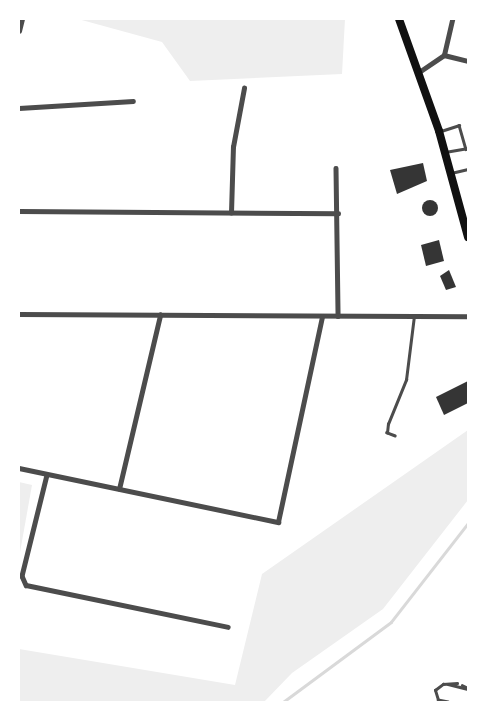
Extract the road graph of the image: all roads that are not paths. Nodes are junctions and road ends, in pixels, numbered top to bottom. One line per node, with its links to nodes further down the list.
1 (22, 19): 4 (street)
2 (399, 19): 7 (main road)
3 (452, 19): 5 (street)
4 (19, 30)
5 (444, 55): 6 (street); 7 (street)
6 (468, 61)
7 (419, 72): 11 (main road)
8 (244, 88): 20 (street)
9 (133, 101): 10 (street)
10 (19, 108)
11 (439, 131): 12 (lane); 13 (main road)
12 (467, 148): 13 (lane)
13 (444, 153): 16 (main road)
14 (336, 168): 21 (street)
15 (468, 169): 16 (lane)
16 (450, 173): 18 (main road)
17 (468, 205): 18 (lane)
18 (459, 206): 22 (main road)
19 (19, 211): 20 (street)
20 (231, 213): 21 (street)
21 (338, 213): 25 (street)
22 (468, 232)
23 (19, 314): 24 (street)
24 (160, 315): 28 (street); 32 (street)
25 (338, 316): 26 (street); 28 (street)
26 (414, 316): 27 (street); 29 (lane)
27 (468, 316)
28 (322, 317): 32 (street)
29 (395, 436)
30 (19, 468): 31 (street)
31 (46, 475): 32 (street); 33 (street)
32 (119, 489)
33 (228, 627)
34 (446, 683): 35 (lane); 37 (lane); 38 (lane)
35 (457, 683)
36 (462, 685): 37 (lane)
37 (468, 689)
38 (448, 702)

